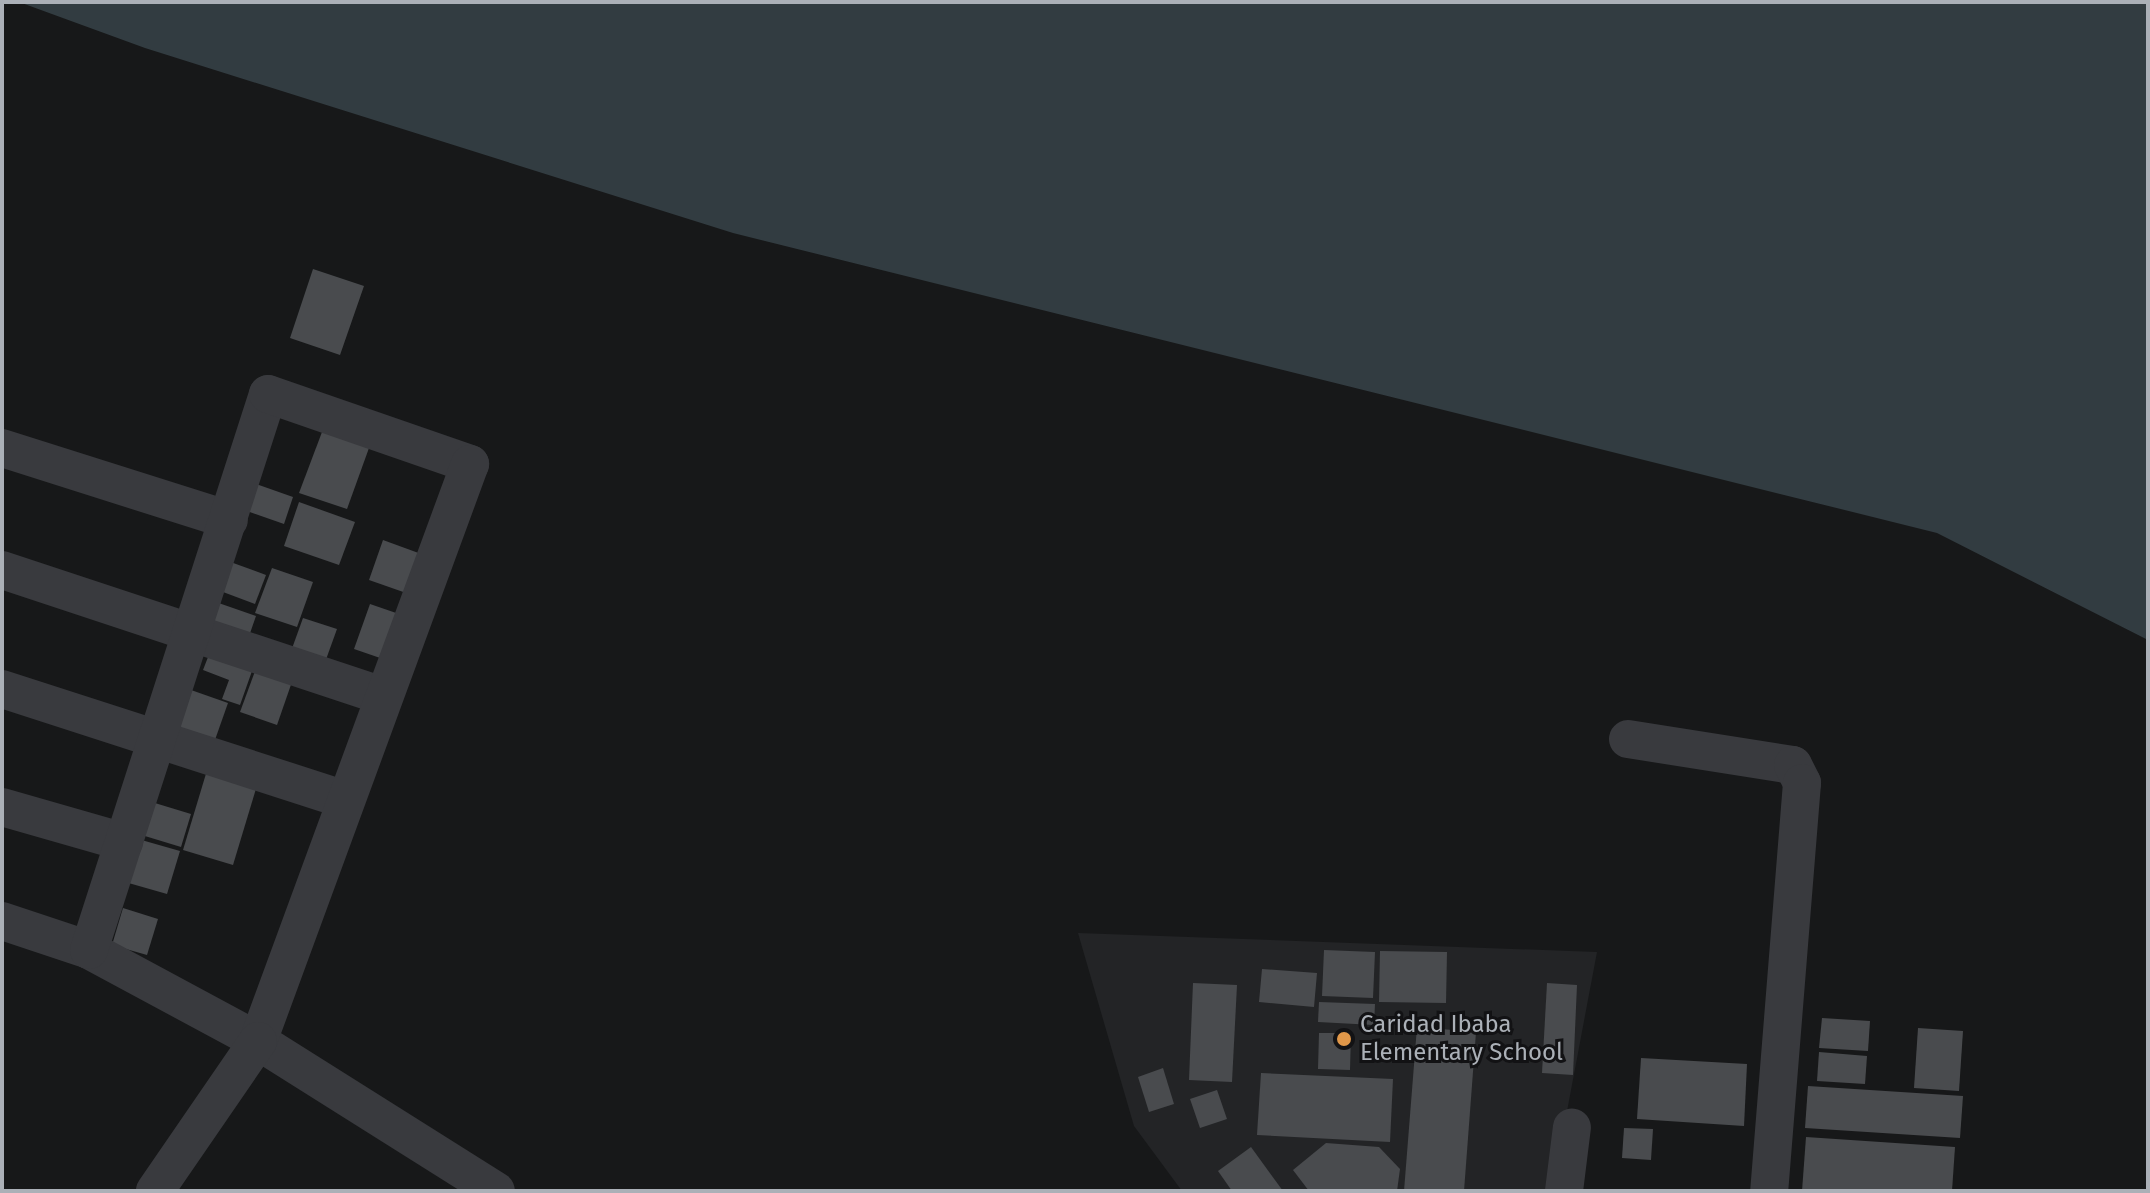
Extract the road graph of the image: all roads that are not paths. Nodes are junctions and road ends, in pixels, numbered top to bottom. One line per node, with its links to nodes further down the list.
1 (2, 448): 2 (street)
2 (229, 520): 4 (street); 6 (street)
3 (2, 570): 4 (street)
4 (193, 630): 6 (street); 7 (street)
5 (2, 689): 7 (street)
6 (384, 696): 9 (street)
7 (157, 738): 9 (street); 11 (street)
8 (1628, 739): 19 (street)
9 (343, 799): 14 (street)
10 (2, 807): 11 (street)
11 (124, 842): 13 (street)
12 (2, 921): 13 (street)
13 (89, 950): 14 (street)
14 (258, 1041): 16 (street); 17 (street)
15 (1572, 1127): 18 (street)
16 (155, 1191)
17 (496, 1191)
18 (1564, 1191)
19 (1769, 1191)

